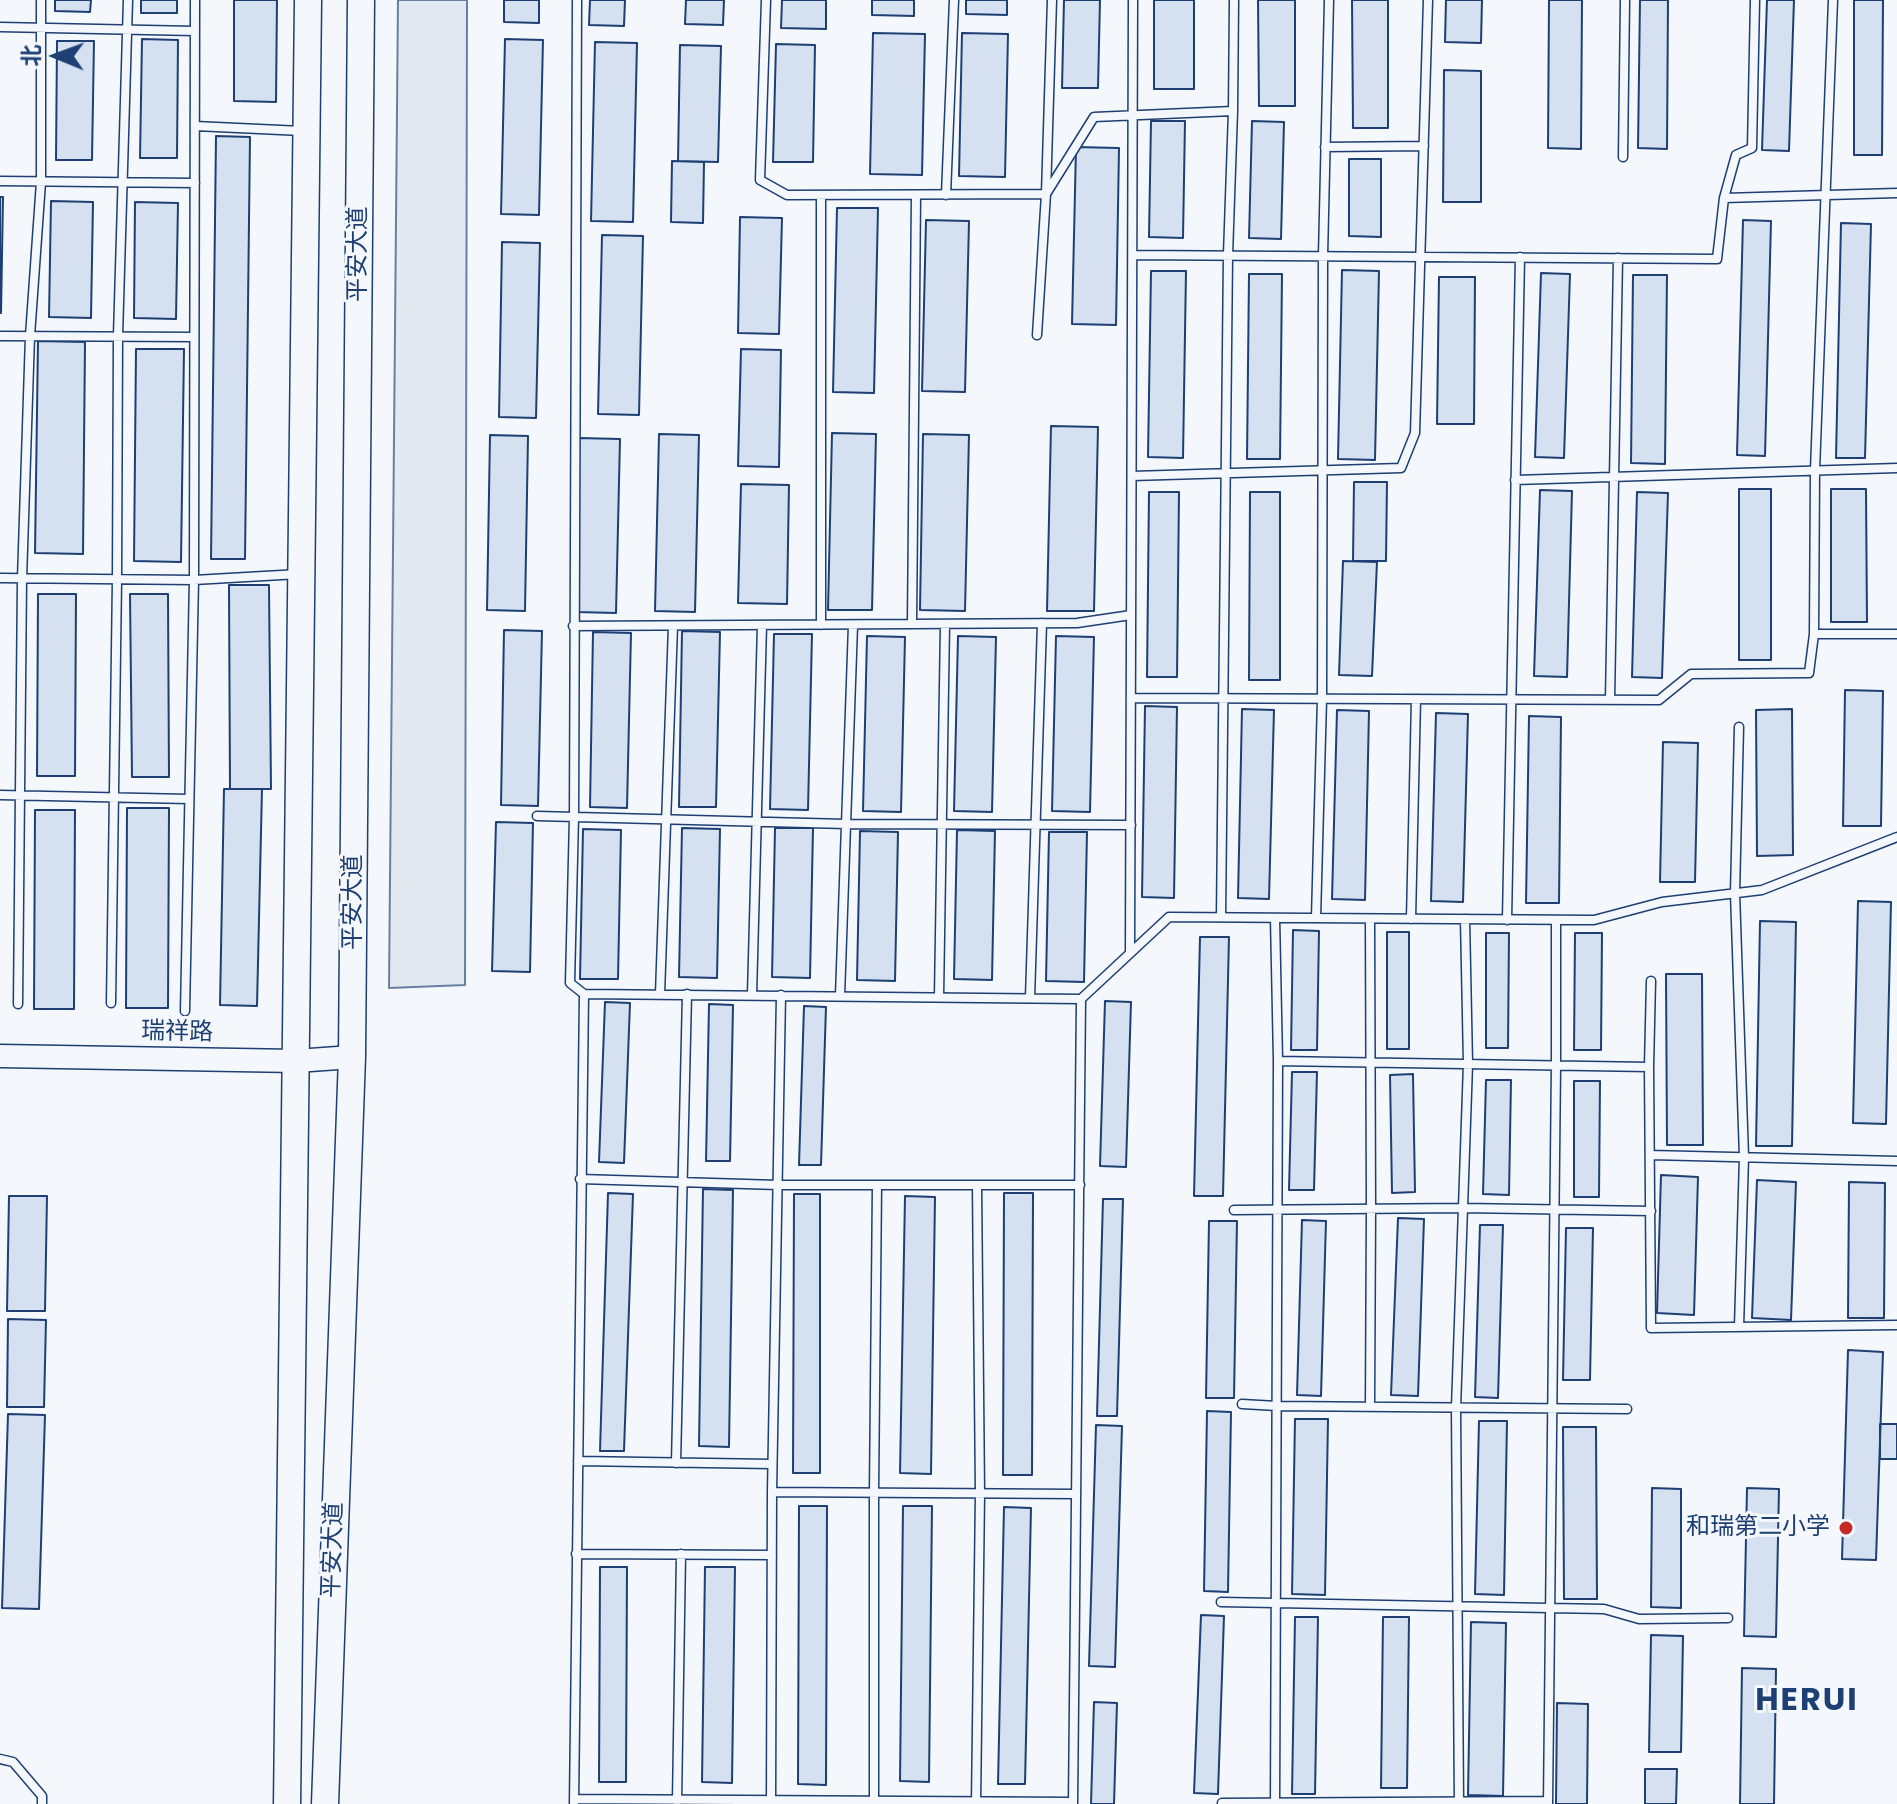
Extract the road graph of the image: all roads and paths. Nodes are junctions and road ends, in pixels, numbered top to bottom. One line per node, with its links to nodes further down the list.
1 (41, 0): 18 (lane)
2 (128, 0): 19 (lane)
3 (195, 0): 20 (lane)
4 (308, 0): 24 (main road, 平安大道)
5 (361, 0): 117 (main road, 平安大道)
6 (577, 0): 69 (lane)
7 (766, 0): 34 (lane)
8 (954, 0): 36 (lane)
9 (1052, 0): 33 (lane)
10 (1133, 0): 22 (lane)
11 (1234, 0): 21 (lane)
12 (1329, 0): 26 (lane)
13 (1428, 0): 25 (lane)
14 (1625, 0): 27 (lane)
15 (1755, 0): 38 (lane)
16 (1833, 0): 37 (lane)
17 (0, 27): 18 (lane)
18 (40, 28): 19 (lane); 29 (lane)
19 (128, 30): 20 (lane); 30 (lane)
20 (195, 31): 23 (lane)
21 (1233, 111): 22 (lane); 40 (lane)
22 (1133, 115): 33 (lane); 39 (lane)
23 (195, 126): 24 (lane); 31 (lane)
24 (306, 131): 57 (main road, 平安大道)
25 (1424, 146): 26 (lane); 42 (lane)
26 (1325, 147): 41 (lane)
27 (1623, 157)
28 (0, 181): 29 (lane)
29 (41, 182): 30 (lane); 47 (lane)
30 (122, 183): 31 (lane); 48 (lane)
31 (195, 183): 49 (lane)
32 (1897, 193): 37 (lane)
33 (1046, 194): 36 (lane); 45 (lane)
34 (821, 195): 35 (lane); 67 (lane)
35 (916, 195): 36 (lane); 64 (lane)
36 (946, 195)
37 (1825, 195): 38 (lane); 51 (lane)
38 (1724, 198): 44 (lane)
39 (1133, 255): 40 (lane); 54 (lane)
40 (1228, 255): 41 (lane); 53 (lane)
41 (1323, 256): 42 (lane); 52 (lane)
42 (1420, 257): 43 (lane); 52 (lane)
43 (1520, 257): 44 (lane); 56 (lane)
44 (1618, 258): 55 (lane)
45 (1037, 335)
46 (0, 336): 47 (lane)
47 (30, 336): 48 (lane); 59 (lane)
48 (118, 336): 49 (lane); 60 (lane)
49 (194, 337): 61 (lane)
50 (1897, 468): 51 (lane)
51 (1815, 470): 55 (lane); 71 (lane)
52 (1322, 471): 53 (lane); 75 (lane)
53 (1226, 473): 54 (lane); 74 (lane)
54 (1132, 476): 62 (lane)
55 (1614, 476): 56 (lane); 78 (lane)
56 (1515, 480): 77 (lane)
57 (301, 574): 61 (lane); 118 (main road, 平安大道)
58 (0, 578): 59 (lane)
59 (22, 579): 60 (lane); 81 (lane)
60 (117, 580): 61 (lane); 82 (lane)
61 (194, 580): 83 (lane)
62 (1131, 615): 63 (lane); 73 (lane)
63 (1042, 623): 65 (lane); 89 (lane)
64 (912, 624): 65 (lane); 68 (lane)
65 (945, 624): 90 (lane)
66 (762, 625): 67 (lane); 70 (lane); 87 (lane)
67 (821, 625): 68 (lane)
68 (853, 625): 88 (lane)
69 (573, 626): 70 (lane); 85 (lane)
70 (673, 626): 86 (lane)
71 (1814, 634): 72 (lane); 78 (lane)
72 (1897, 634)
73 (1131, 698): 74 (lane); 91 (lane)
74 (1223, 698): 75 (lane); 94 (lane)
75 (1322, 699): 76 (lane); 96 (lane)
76 (1416, 699): 77 (lane); 98 (lane)
77 (1510, 700): 78 (lane); 100 (lane)
78 (1610, 700)
79 (1739, 727): 93 (lane)
80 (0, 795): 81 (lane)
81 (20, 796): 82 (lane); 114 (lane)
82 (114, 798): 83 (lane); 113 (lane)
83 (189, 799): 115 (lane)
84 (537, 816): 85 (lane)
85 (574, 817): 86 (lane); 104 (lane)
86 (667, 819): 87 (lane); 105 (lane)
87 (757, 821): 88 (lane); 107 (lane)
88 (846, 824): 90 (lane); 109 (lane)
89 (1035, 824): 90 (lane); 91 (lane); 111 (lane)
90 (942, 825): 110 (lane)
91 (1131, 825): 102 (lane)
92 (1897, 837): 93 (lane)
93 (1735, 893): 101 (lane); 125 (lane)
94 (1221, 917): 95 (lane); 102 (lane)
95 (1275, 918): 96 (lane); 119 (lane)
96 (1316, 918): 97 (lane)
97 (1370, 919): 98 (lane); 120 (lane)
98 (1411, 919): 99 (lane)
99 (1465, 919): 100 (lane); 121 (lane)
100 (1507, 920): 101 (lane)
101 (1556, 920): 122 (lane)
102 (1130, 953): 112 (lane)
103 (1651, 981): 123 (lane)
104 (584, 994): 105 (lane); 127 (lane)
105 (660, 994): 106 (lane)
106 (687, 994): 107 (lane); 128 (lane)
107 (752, 995): 108 (lane)
108 (781, 995): 109 (lane); 129 (lane)
109 (840, 996): 110 (lane)
110 (939, 997): 111 (lane)
111 (1030, 998): 112 (lane)
112 (1081, 999): 132 (lane)
113 (111, 1003)
114 (18, 1004)
115 (185, 1011)
116 (0, 1056): 118 (street, 瑞祥路)
117 (352, 1057): 118 (street, 瑞祥路); 175 (main road, 平安大道)
118 (296, 1061): 174 (main road, 平安大道)
119 (1278, 1061): 120 (lane); 137 (lane)
120 (1370, 1062): 121 (lane); 134 (lane)
121 (1468, 1064): 122 (lane); 133 (lane)
122 (1556, 1065): 123 (lane); 135 (lane)
123 (1649, 1067): 124 (lane)
124 (1650, 1155): 125 (lane); 138 (lane)
125 (1744, 1157): 126 (lane); 140 (lane)
126 (1897, 1161)
127 (580, 1179): 128 (lane); 147 (lane)
128 (683, 1182): 129 (lane); 148 (lane)
129 (778, 1185): 130 (lane); 149 (lane)
130 (877, 1185): 131 (lane); 151 (lane)
131 (977, 1185): 132 (lane); 152 (lane)
132 (1080, 1185): 153 (lane)
133 (1463, 1208): 134 (lane); 135 (lane); 145 (lane)
134 (1371, 1209): 137 (lane); 143 (lane)
135 (1555, 1209): 138 (lane); 144 (lane)
136 (1234, 1210): 137 (lane)
137 (1278, 1210): 142 (lane)
138 (1651, 1211): 140 (lane)
139 (1897, 1325): 140 (lane)
140 (1739, 1327)
141 (1242, 1404): 142 (lane)
142 (1277, 1406): 143 (lane); 158 (lane)
143 (1370, 1407): 145 (lane)
144 (1552, 1407): 145 (lane); 146 (lane); 160 (lane)
145 (1456, 1408): 159 (lane)
146 (1627, 1409)
147 (578, 1461): 148 (lane); 154 (lane)
148 (676, 1463): 149 (lane)
149 (772, 1464): 150 (lane)
150 (772, 1492): 151 (lane); 156 (lane)
151 (874, 1492): 152 (lane); 166 (lane)
152 (980, 1494): 153 (lane); 167 (lane)
153 (1076, 1494): 168 (lane)
154 (576, 1554): 155 (lane); 163 (lane)
155 (681, 1554): 156 (lane); 164 (lane)
156 (772, 1555): 165 (lane)
157 (1221, 1602): 158 (lane)
158 (1276, 1604): 159 (lane); 170 (lane)
159 (1458, 1607): 160 (lane); 171 (lane)
160 (1550, 1608): 161 (lane); 172 (lane)
161 (1728, 1618)
162 (0, 1759): 173 (lane)
163 (574, 1802): 164 (lane)
164 (678, 1802): 165 (lane)
165 (771, 1802): 166 (lane)
166 (874, 1802): 167 (lane)
167 (976, 1802): 168 (lane)
168 (1073, 1803)
169 (1222, 1803): 170 (lane)
170 (1275, 1803): 171 (lane)
171 (1459, 1803): 172 (lane)
172 (1548, 1803)
173 (42, 1804)
174 (287, 1804)
175 (325, 1804)

